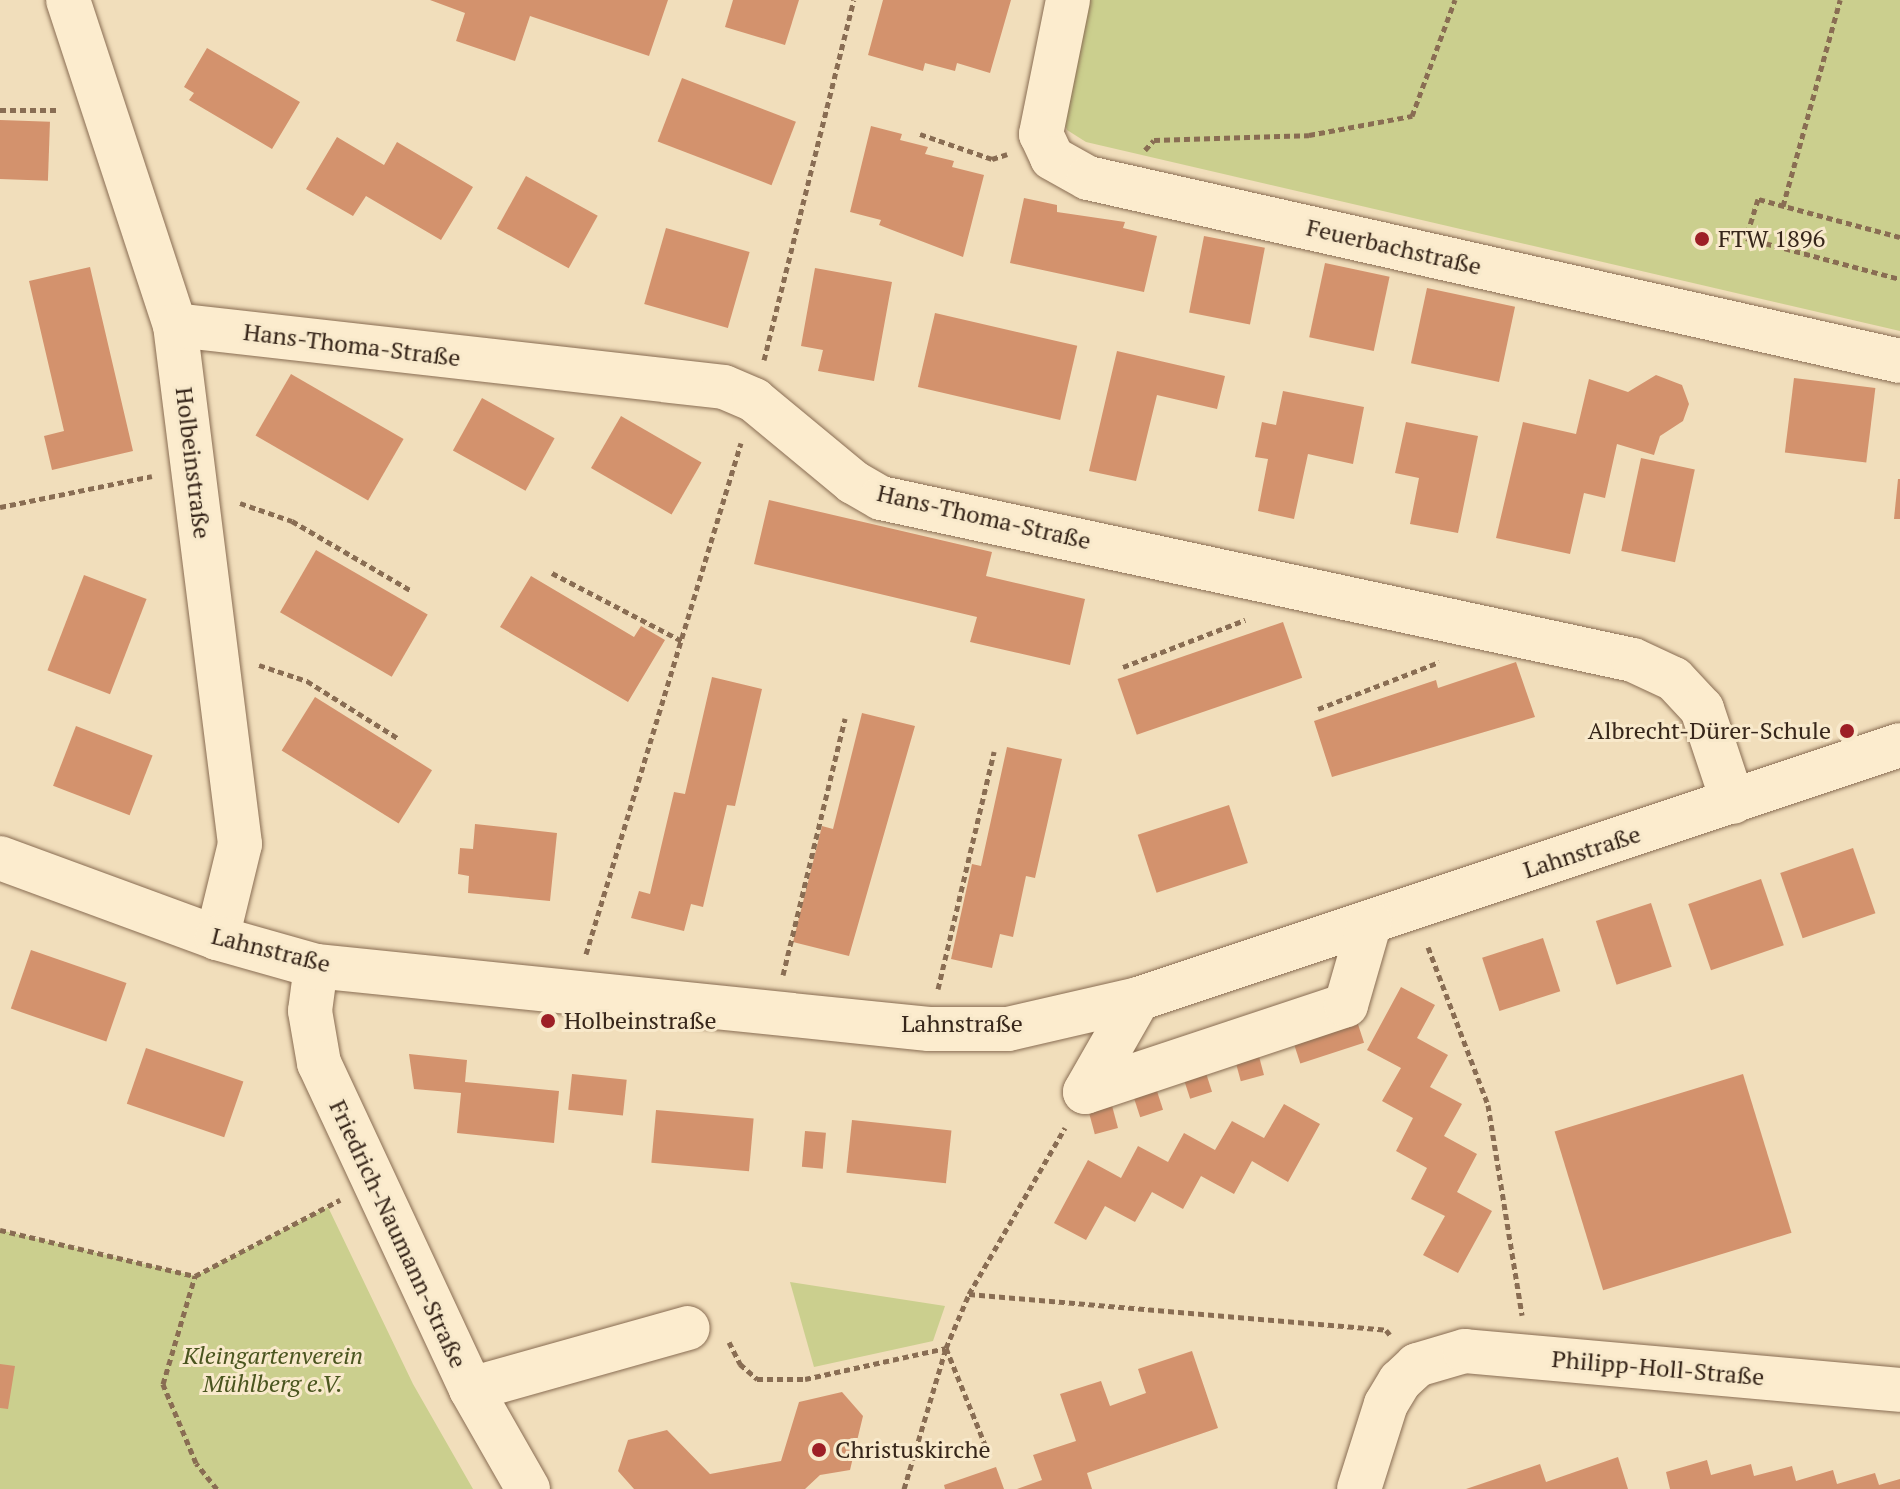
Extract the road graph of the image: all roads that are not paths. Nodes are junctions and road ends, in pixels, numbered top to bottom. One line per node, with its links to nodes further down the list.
1 (68, 0): 3 (street, Holbeinstraße)
2 (1068, 0): 4 (street, Feuerbachstraße)
3 (175, 325): 6 (street, Hans-Thoma-Straße); 9 (street, Holbeinstraße)
4 (1900, 361)
5 (1900, 745): 6 (street, Lahnstraße)
6 (1733, 802): 8 (street, Lahnstraße)
7 (0, 858): 9 (street, Lahnstraße)
8 (1370, 922): 11 (street, Lahnstraße); 11 (street)
9 (217, 938): 10 (street, Lahnstraße)
10 (316, 966): 11 (street, Lahnstraße); 13 (street, Friedrich-Naumann-Straße)
11 (1138, 999)
12 (688, 1328): 13 (street)
13 (471, 1389): 15 (street, Friedrich-Naumann-Straße)
14 (1900, 1390): 16 (street, Philipp-Holl-Straße)
15 (528, 1489)
16 (1359, 1489)

